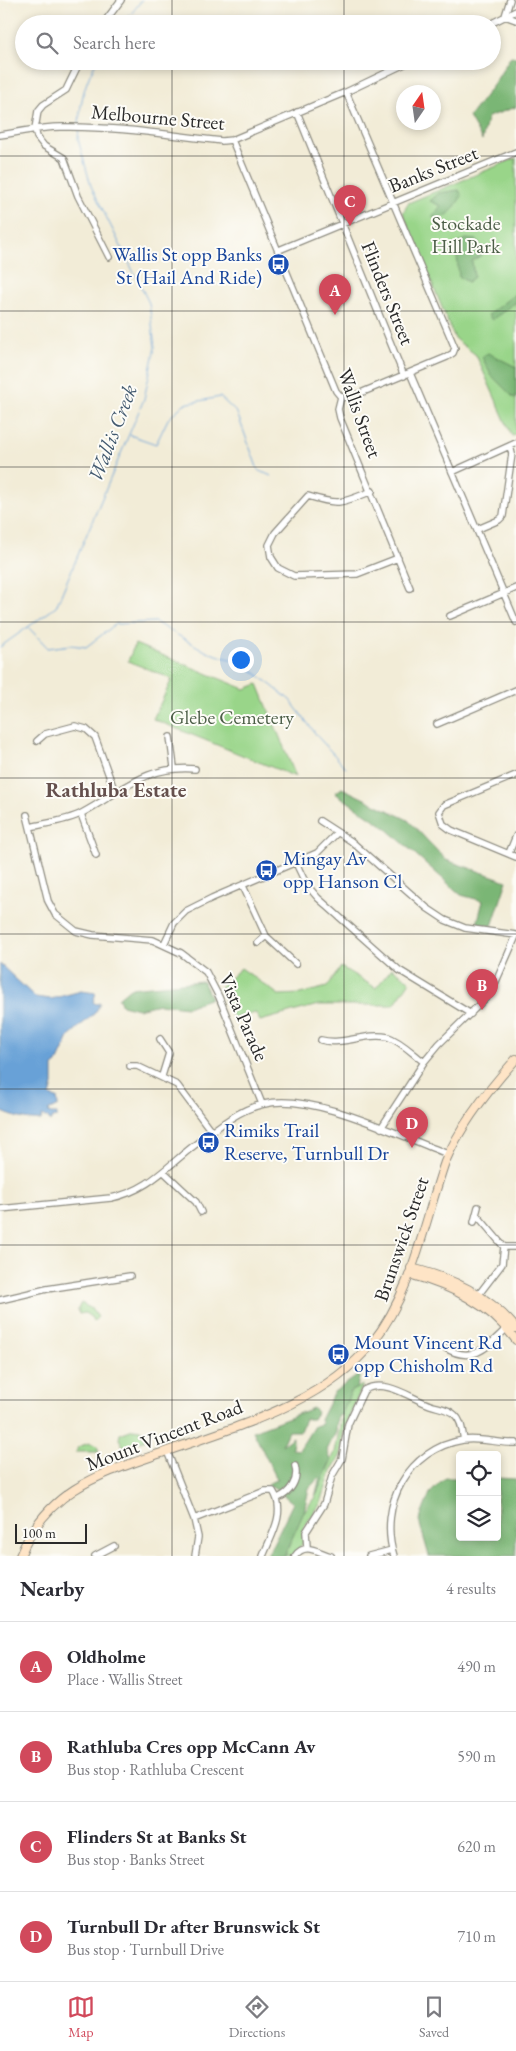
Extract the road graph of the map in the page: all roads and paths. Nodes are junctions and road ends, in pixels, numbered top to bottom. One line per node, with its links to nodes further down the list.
1 (122, 0): 4 (street)
2 (510, 0): 5 (street)
3 (516, 11): 5 (street)
4 (110, 15)
5 (506, 16): 6 (street); 7 (street)
6 (501, 18)
7 (516, 20)
8 (76, 70): 12 (street)
9 (392, 70): 10 (street, Melbourne Street)
10 (346, 92): 11 (street, Melbourne Street); 16 (street)
11 (297, 112): 14 (street, Melbourne Street); 17 (street, Flinders Street)
12 (36, 129): 13 (street, Melbourne Street); 14 (street, Melbourne Street); 19 (street)
13 (0, 135)
14 (232, 140): 18 (street, Wallis Street)
15 (516, 152): 16 (street, Banks Street)
16 (394, 203): 17 (street, Banks Street); 20 (street)
17 (343, 224): 18 (street, Banks Street); 20 (street, Flinders Street)
18 (278, 250): 21 (street, Wallis Street)
19 (109, 258)
20 (407, 374): 21 (street); 23 (street, Flinders Street)
21 (341, 397): 24 (street, Wallis Street)
22 (513, 445): 23 (street); 25 (street)
23 (452, 472): 25 (street, Flinders Street)
24 (372, 492): 26 (street, Wallis Street); 26 (street)
25 (478, 529): 29 (street, Flinders Street)
26 (398, 558): 27 (street, Wallis Street)
27 (410, 588)
28 (516, 588): 29 (street)
29 (504, 593): 30 (street); 31 (street, Flinders Street)
30 (450, 616)
31 (516, 622)
32 (516, 690): 33 (street)
33 (437, 724)
34 (170, 738): 36 (street)
35 (37, 741): 39 (street)
36 (174, 767): 37 (street); 39 (street)
37 (195, 769)
38 (516, 775): 46 (street)
39 (115, 792): 40 (street)
40 (81, 814): 43 (street); 47 (street)
41 (27, 815): 43 (street, Vista Parade)
42 (320, 821): 44 (street)
43 (30, 828): 54 (street, Vista Parade)
44 (337, 833): 49 (street); 51 (street)
45 (516, 836): 46 (street)
46 (510, 853): 48 (street)
47 (96, 856)
48 (516, 857)
49 (296, 863): 50 (street); 56 (street)
50 (243, 886): 52 (street); 54 (street)
51 (516, 935): 56 (street)
52 (266, 936): 53 (street); 55 (street)
53 (258, 943)
54 (164, 944): 63 (street, Vista Parade)
55 (296, 964)
56 (472, 1014): 59 (street)
57 (160, 1038): 62 (street)
58 (321, 1040): 59 (street)
59 (424, 1062): 64 (street)
60 (514, 1062): 66 (main road, Brunswick Street)
61 (130, 1066): 62 (street)
62 (162, 1076): 65 (street)
63 (262, 1104): 64 (street); 65 (street)
64 (381, 1128): 66 (street)
65 (212, 1132): 67 (street)
66 (448, 1154): 75 (main road, Brunswick Street)
67 (164, 1172): 69 (street); 70 (street)
68 (478, 1206): 71 (street)
69 (0, 1209)
70 (201, 1212)
71 (476, 1214): 72 (street); 73 (street)
72 (474, 1222)
73 (504, 1247): 74 (street); 77 (street)
74 (516, 1247)
75 (410, 1271): 77 (main road); 82 (main road, Brunswick Street)
76 (130, 1276): 78 (street)
77 (476, 1297): 79 (main road)
78 (0, 1300)
79 (513, 1327): 80 (main road); 81 (street)
80 (516, 1340)
81 (444, 1347)
82 (343, 1372): 85 (main road, Mount Vincent Road)
83 (464, 1440): 84 (street); 90 (street); 91 (street)
84 (516, 1443)
85 (167, 1451): 88 (street); 92 (main road, Mount Vincent Road)
86 (295, 1466): 87 (street)
87 (278, 1498): 88 (street); 95 (street)
88 (194, 1520): 94 (street)
89 (114, 1546): 93 (street)
90 (307, 1547): 96 (street); 97 (street)
91 (393, 1553): 98 (street)
92 (20, 1556)
93 (95, 1556)
94 (195, 1556)
95 (263, 1556)
96 (295, 1556)
97 (331, 1556)
98 (369, 1556)

